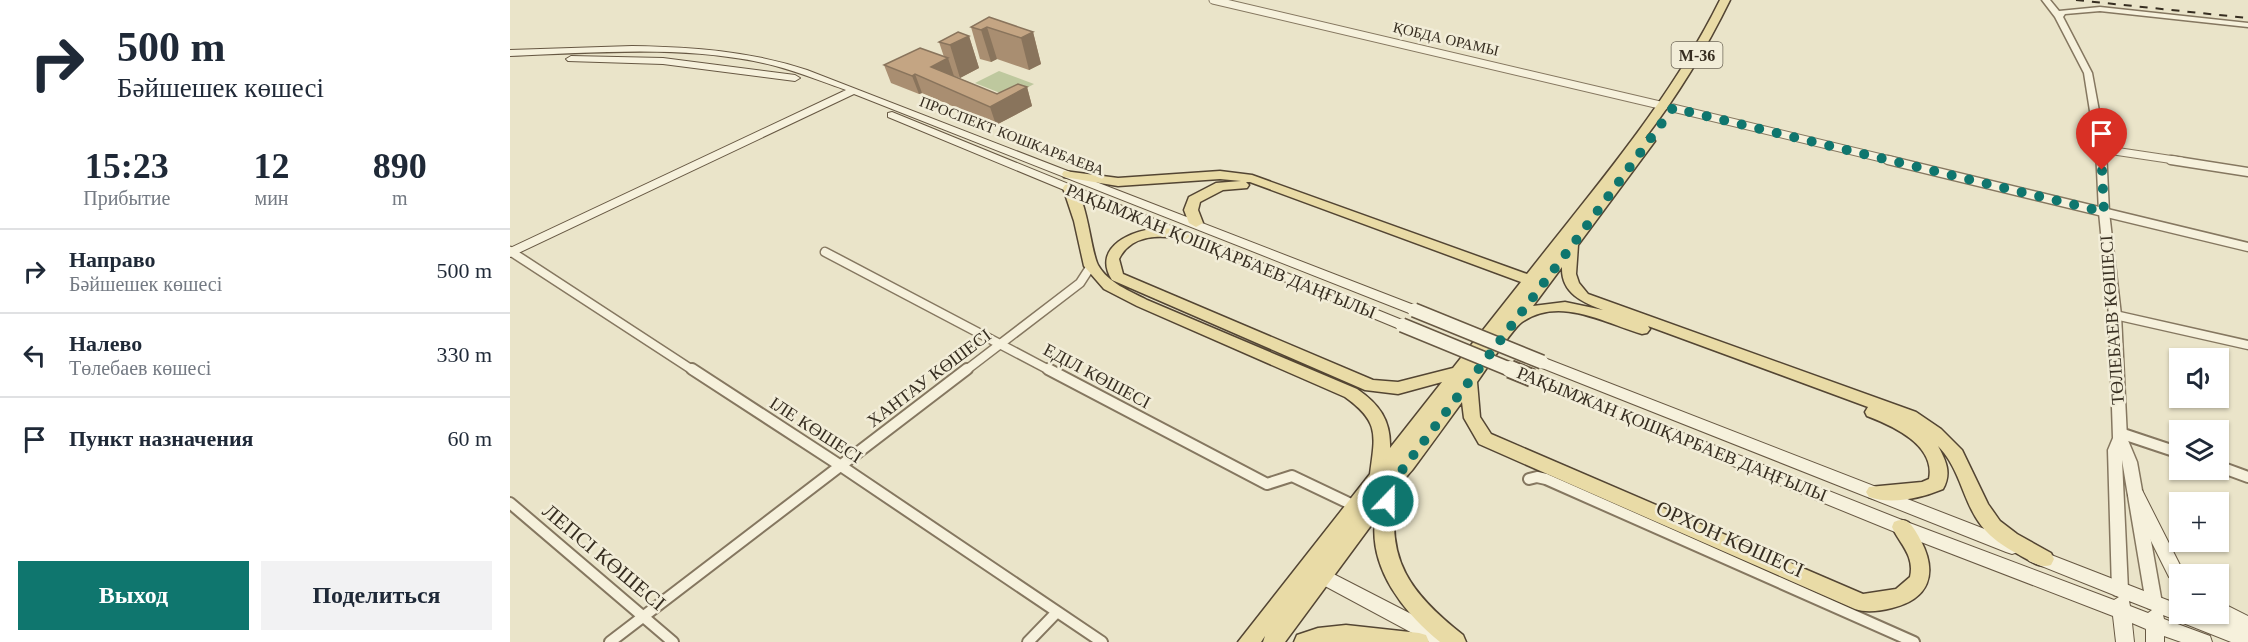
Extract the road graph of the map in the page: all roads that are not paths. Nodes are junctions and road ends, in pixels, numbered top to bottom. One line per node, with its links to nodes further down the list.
1 (1213, 0): 10 (street, ҚОБДА ОРАМЫ)
2 (1725, 0): 10 (main road, M-36)
3 (1734, 0): 10 (main road, M-36)
4 (2046, 0): 5 (street, ТӨЛЕБАЕВ КӨШЕСІ)
5 (2060, 16): 6 (street); 11 (street, ТӨЛЕБАЕВ КӨШЕСІ)
6 (2248, 25)
7 (510, 53): 9 (main road, РАҚЫМЖАН ҚОШҚАРБАЕВ ДАҢҒЫЛЫ)
8 (510, 58): 9 (main road, РАҚЫМЖАН ҚОШҚАРБАЕВ ДАҢҒЫЛЫ)
9 (845, 91): 13 (main road, РАҚЫМЖАН ҚОШҚАРБАЕВ ДАҢҒЫЛЫ); 20 (main road)
10 (1668, 107): 15 (street, ҚОБДА ОРАМЫ); 18 (main road, M-36); 23 (main road, M-36)
11 (2101, 149): 12 (street); 15 (street, ТӨЛЕБАЕВ КӨШЕСІ)
12 (2248, 172)
13 (1068, 181): 14 (main road, ПРОСПЕКТ КОШКАРБАЕВА); 17 (main road, РАҚЫМЖАН ҚОШҚАРБАЕВ ДАҢҒЫЛЫ); 22 (main road); 23 (main road)
14 (1160, 209): 16 (main road, РАҚЫМЖАН ҚОШҚАРБАЕВ ДАҢҒЫЛЫ)
15 (2104, 212): 19 (street, ҚОБДА ОРАМЫ); 24 (street, ТӨЛЕБАЕВ КӨШЕСІ)
16 (1196, 224): 23 (main road); 36 (main road, РАҚЫМЖАН ҚОШҚАРБАЕВ ДАҢҒЫЛЫ, bridge)
17 (1184, 236): 28 (main road); 40 (main road, РАҚЫМЖАН ҚОШҚАРБАЕВ ДАҢҒЫЛЫ, bridge)
18 (1574, 243): 25 (main road, M-36); 41 (main road)
19 (2248, 247)
20 (511, 250): 31 (street, ІЛЕ КӨШЕСІ)
21 (825, 252): 26 (street, ЕДІЛ КӨШЕСІ)
22 (1091, 266): 26 (street, ХАНТАУ КӨШЕСІ); 35 (main road)
23 (1527, 283): 28 (main road, M-36)
24 (2115, 315): 27 (street); 29 (street, ТӨЛЕБАЕВ КӨШЕСІ)
25 (1508, 328): 28 (main road, M-36); 36 (main road)
26 (1001, 344): 31 (street, ХАНТАУ КӨШЕСІ); 39 (street, ЕДІЛ КӨШЕСІ)
27 (2248, 345)
28 (1463, 377): 35 (main road, M-36); 40 (main road)
29 (2120, 436): 30 (street); 37 (street, ТӨЛЕБАЕВ КӨШЕСІ); 44 (street, ТӨЛЕБАЕВ КӨШЕСІ)
30 (2169, 450)
31 (841, 466): 48 (street, ІЛЕ КӨШЕСІ); 50 (street, ХАНТАУ КӨШЕСІ)
32 (2229, 470): 33 (street)
33 (2248, 477)
34 (1529, 479): 65 (street, ОРХОН КӨШЕСІ)
35 (1384, 481): 39 (main road, M-36); 43 (main road, M-36); 64 (main road)
36 (1875, 492): 41 (main road, РАҚЫМЖАН ҚОШҚАРБАЕВ ДАҢҒЫЛЫ)
37 (2136, 495): 42 (main road); 45 (street, ТӨЛЕБАЕВ КӨШЕСІ)
38 (510, 503): 50 (street, ЛЕПСІ КӨШЕСІ)
39 (1356, 506): 43 (main road, M-36)
40 (1901, 527): 47 (main road, РАҚЫМЖАН ҚОШҚАРБАЕВ ДАҢҒЫЛЫ)
41 (2044, 559): 44 (main road, РАҚЫМЖАН ҚОШҚАРБАЕВ ДАҢҒЫЛЫ)
42 (2171, 564)
43 (1315, 572): 59 (main road, M-36); 60 (main road, M-36); 63 (main road)
44 (2120, 590): 45 (main road, РАҚЫМЖАН ҚОШҚАРБАЕВ ДАҢҒЫЛЫ); 47 (main road, ТӨЛЕБАЕВ КӨШЕСІ)
45 (2154, 603): 46 (main road); 53 (main road, ТӨЛЕБАЕВ КӨШЕСІ)
46 (2169, 609)
47 (2122, 611): 53 (main road, РАҚЫМЖАН ҚОШҚАРБАЕВ ДАҢҒЫЛЫ); 66 (main road, ТӨЛЕБАЕВ КӨШЕСІ)
48 (1058, 612): 57 (street); 58 (street, ІЛЕ КӨШЕСІ)
49 (2229, 615): 52 (main road)
50 (644, 616): 55 (street, ХАНТАУ КӨШЕСІ); 56 (street, ЛЕПСІ КӨШЕСІ)
51 (2208, 624): 54 (main road)
52 (2248, 626)
53 (2155, 633): 67 (main road, РАҚЫМЖАН ҚОШҚАРБАЕВ ДАҢҒЫЛЫ)
54 (2248, 640)
55 (610, 642)
56 (673, 642)
57 (1028, 642)
58 (1102, 642)
59 (1248, 642)
60 (1273, 642)
61 (1304, 642): 62 (main road)
62 (1419, 642)
63 (1447, 642)
64 (1456, 642)
65 (1914, 642)
66 (2125, 642)
67 (2203, 642)

